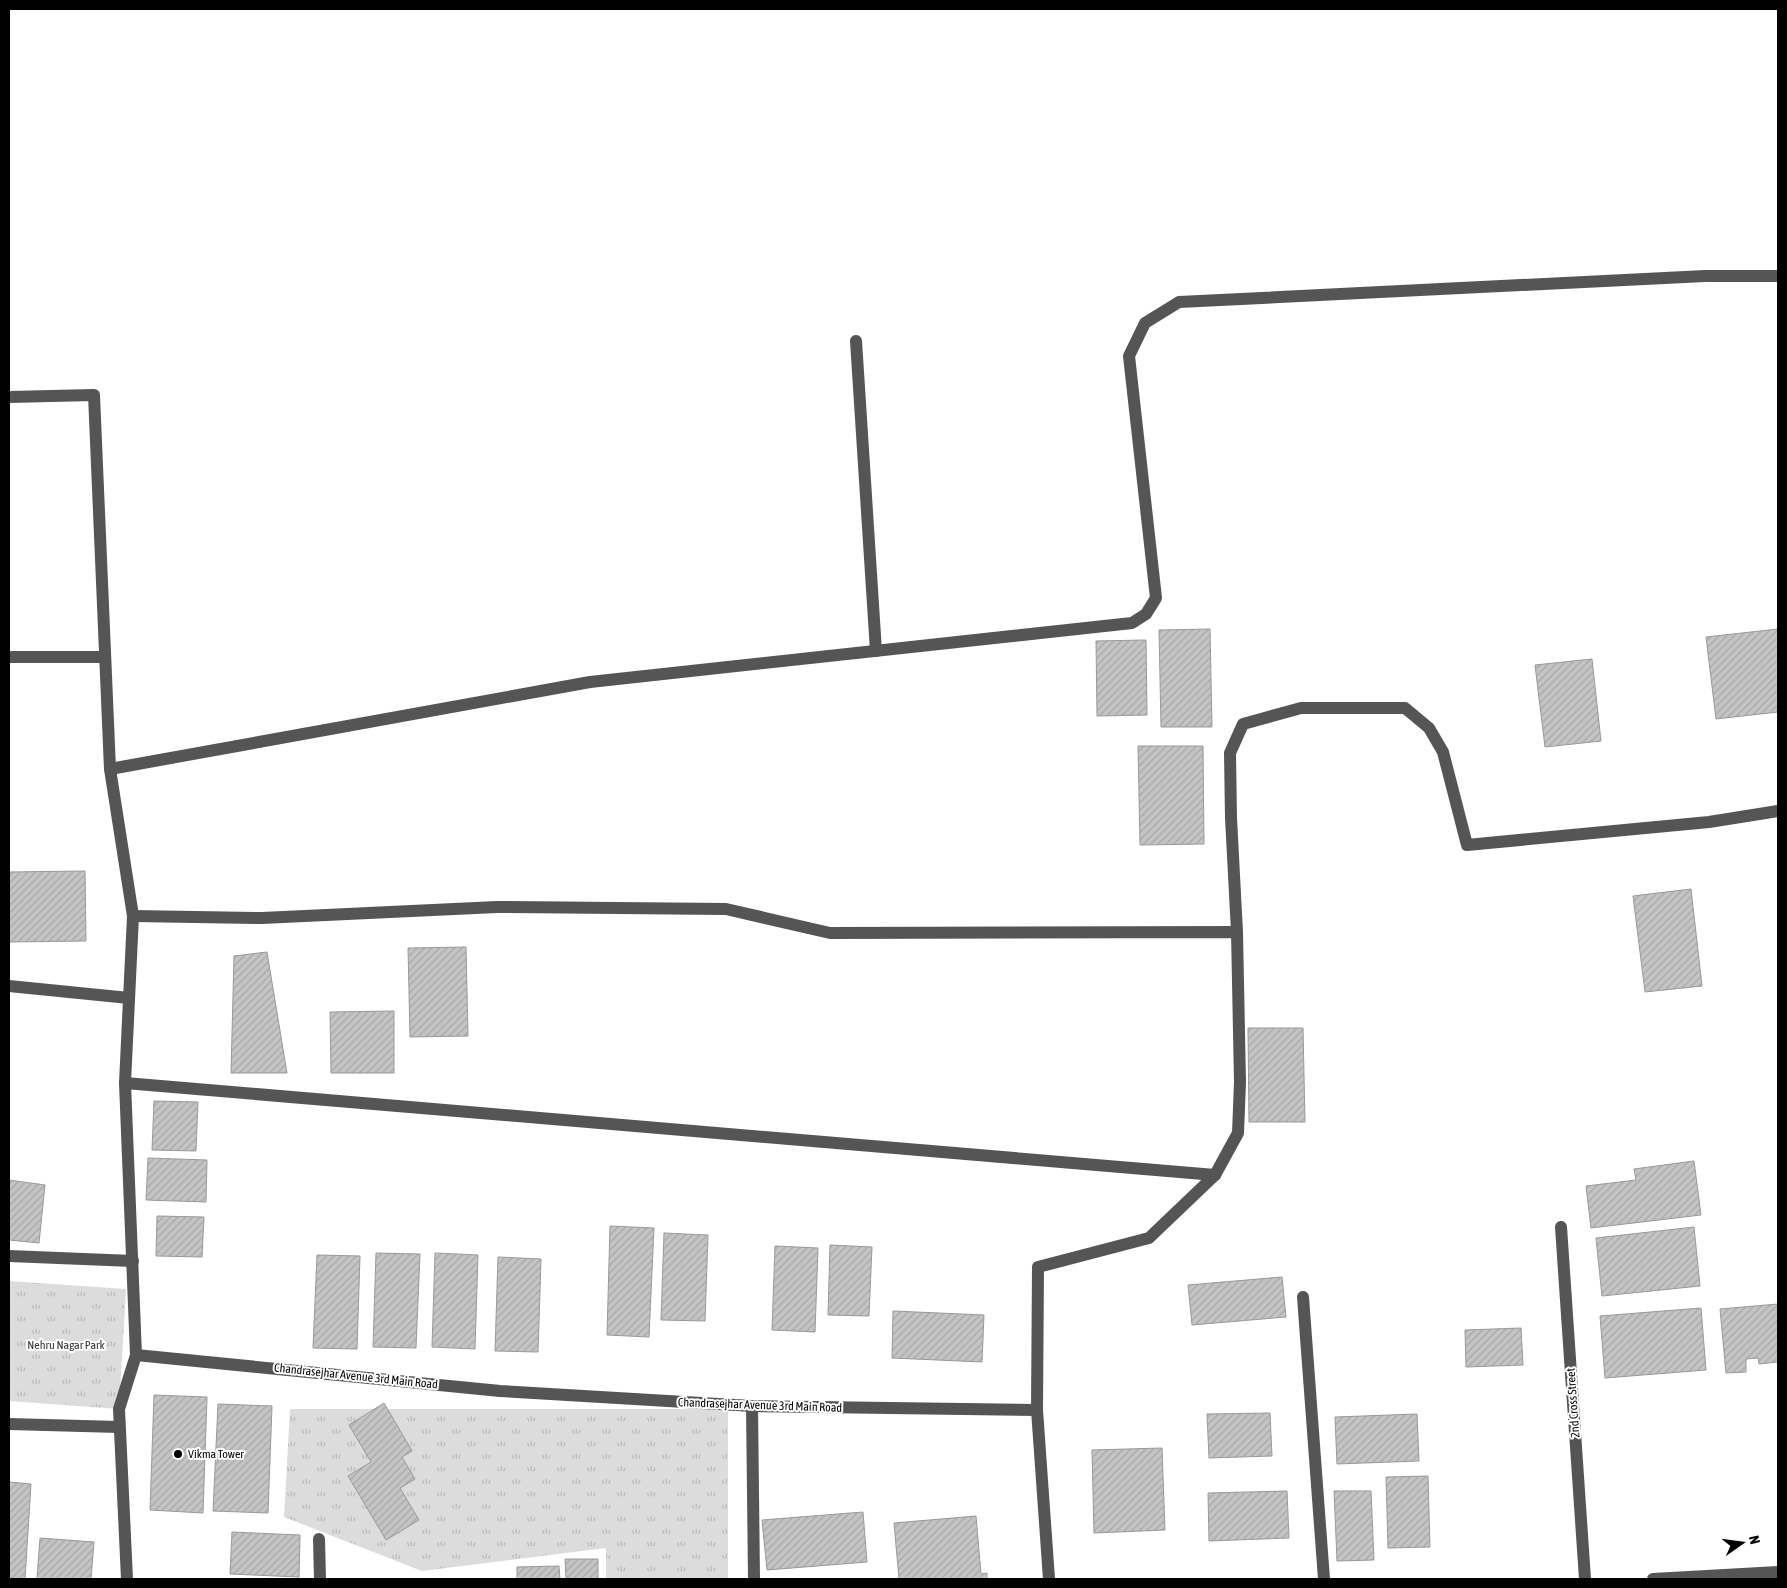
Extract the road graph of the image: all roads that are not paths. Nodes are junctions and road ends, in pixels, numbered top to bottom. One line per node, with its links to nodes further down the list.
1 (1778, 276): 4 (street)
2 (856, 341): 4 (street)
3 (9, 396): 6 (street)
4 (876, 651): 7 (street)
5 (9, 656): 6 (street)
6 (105, 657): 7 (street)
7 (110, 769): 9 (street)
8 (1778, 811): 10 (street)
9 (133, 916): 10 (street); 12 (street)
10 (1236, 932): 14 (street)
11 (9, 986): 12 (street)
12 (129, 998): 13 (street)
13 (125, 1083): 14 (street); 17 (street)
14 (1215, 1175): 21 (street)
15 (1561, 1227): 31 (street, 2nd Cross Street)
16 (9, 1256): 17 (street)
17 (133, 1261): 19 (street)
18 (1304, 1297): 30 (street)
19 (136, 1354): 20 (street, Chandrasejhar Avenue 3rd Main Road); 23 (street)
20 (752, 1406): 21 (street, Chandrasejhar Avenue 3rd Main Road); 28 (street)
21 (1037, 1410): 29 (street)
22 (9, 1424): 23 (street)
23 (120, 1426): 26 (street)
24 (319, 1539): 27 (street)
25 (1778, 1572): 32 (street)
26 (126, 1579)
27 (320, 1579)
28 (754, 1579)
29 (1049, 1579)
30 (1324, 1579)
31 (1584, 1579)
32 (1653, 1579)

